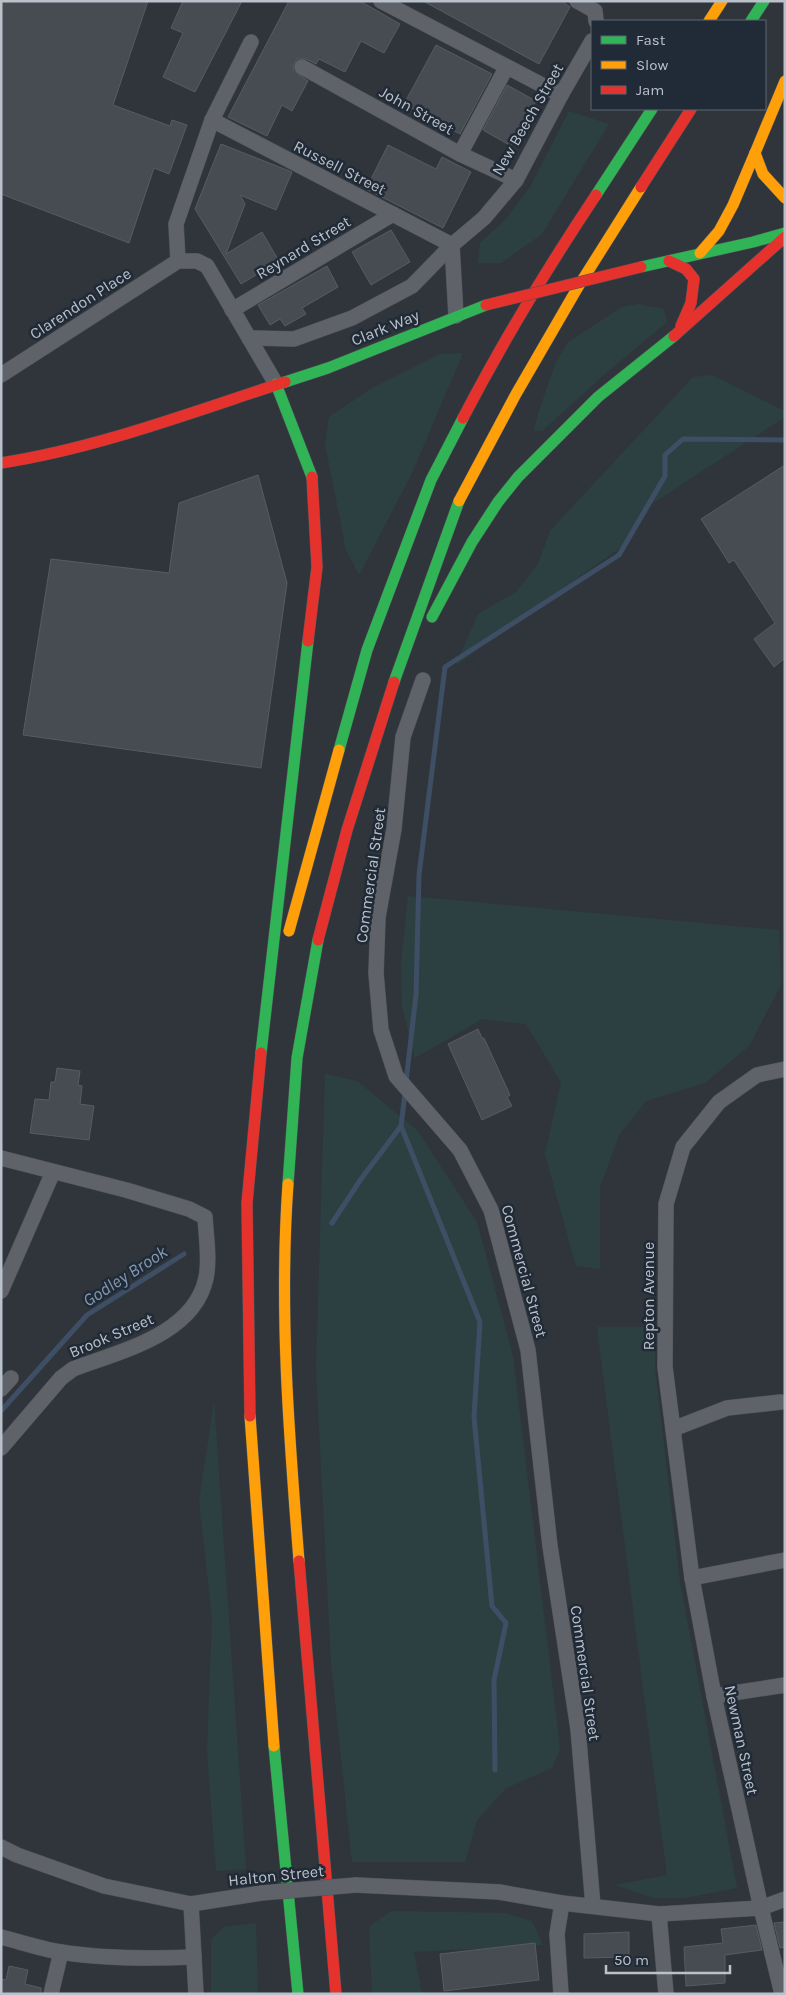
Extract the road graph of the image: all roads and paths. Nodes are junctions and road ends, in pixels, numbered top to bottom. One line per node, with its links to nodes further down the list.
1 (381, 1): 11 (street)
2 (577, 1): 5 (street)
3 (722, 1): 6 (main road)
4 (764, 1): 7 (main road)
5 (595, 16)
6 (710, 20)
7 (752, 20)
8 (251, 42): 16 (street)
9 (591, 43): 13 (street, New Beech Street)
10 (302, 67): 18 (street, John Street)
11 (506, 68): 13 (street); 18 (street)
12 (785, 81): 17 (main road)
13 (561, 95): 19 (street, New Beech Street)
14 (651, 110): 37 (main road)
15 (690, 110): 36 (main road)
16 (212, 120): 21 (street, Russell Street); 26 (street)
17 (755, 153): 20 (main road); 25 (main road)
18 (460, 154): 19 (street, John Street)
19 (516, 180): 24 (street, New Beech Street)
20 (785, 198)
21 (393, 214): 24 (street, Russell Street); 28 (street, Reynard Street)
22 (785, 233): 25 (main road, Clark Way)
23 (785, 237): 30 (main road)
24 (452, 245): 29 (street); 31 (street, New Beech Street)
25 (700, 253): 27 (main road, Clark Way)
26 (178, 261): 28 (street); 32 (street, Clarendon Place)
27 (669, 261): 29 (main road, Clark Way, bridge); 30 (main road)
28 (232, 310): 31 (street)
29 (456, 316): 33 (main road, Clark Way)
30 (674, 336): 36 (main road)
31 (249, 338): 33 (street)
32 (1, 375)
33 (276, 384): 34 (main road, Clark Way); 37 (main road)
34 (1, 463)
35 (423, 680): 53 (street, Commercial Street)
36 (387, 700): 62 (main road)
37 (265, 1014): 61 (main road)
38 (785, 1069): 43 (street, Repton Avenue)
39 (1, 1158): 40 (street, Brook Street)
40 (53, 1172): 41 (street); 44 (street, Brook Street)
41 (1, 1291)
42 (781, 1402): 43 (street)
43 (673, 1429): 46 (street, Repton Avenue)
44 (1, 1448)
45 (785, 1560): 46 (street)
46 (692, 1578): 48 (street, Newman Street)
47 (785, 1685): 48 (street)
48 (714, 1696): 54 (street, Newman Street)
49 (1, 1847): 52 (street, Halton Street)
50 (785, 1899): 54 (street, Halton Street)
51 (562, 1903): 52 (street, Halton Street, bridge); 53 (street, Halton Street); 63 (street)
52 (191, 1904): 58 (street)
53 (593, 1906): 55 (street, Halton Street)
54 (761, 1908): 55 (street, Halton Street); 65 (street, Newman Street)
55 (659, 1914): 64 (street)
56 (1, 1937): 57 (street)
57 (61, 1952): 58 (street); 59 (street)
58 (194, 1957): 60 (street)
59 (51, 1994)
60 (196, 1994)
61 (298, 1994)
62 (336, 1994)
63 (561, 1994)
64 (666, 1994)
65 (782, 1994)

